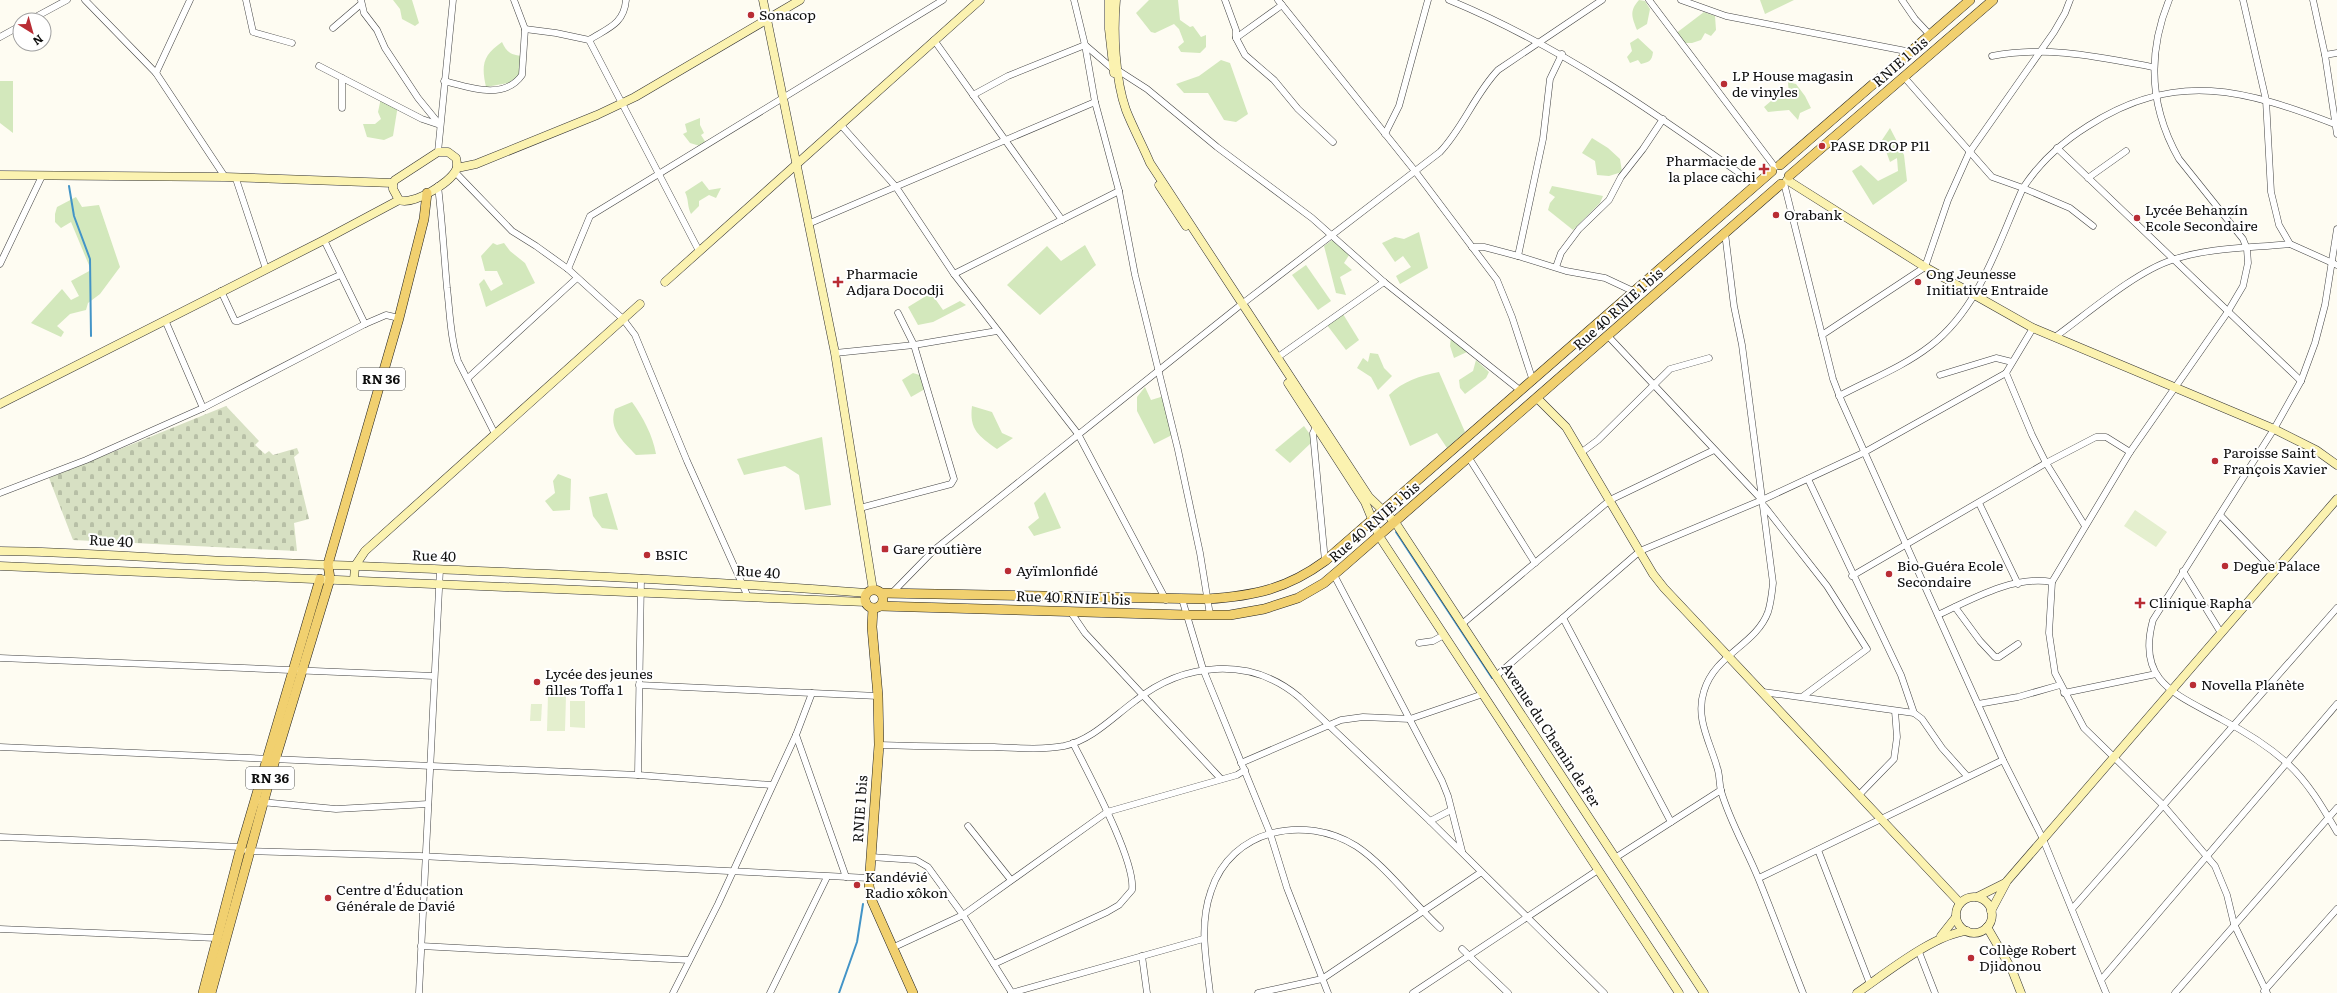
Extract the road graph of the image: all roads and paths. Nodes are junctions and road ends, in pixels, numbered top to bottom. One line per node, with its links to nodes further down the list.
1 (67, 0): 30 (street)
2 (85, 0): 52 (street)
3 (190, 0): 52 (street)
4 (246, 0): 41 (street)
5 (453, 0): 55 (street)
6 (514, 0): 33 (street)
7 (626, 0): 38 (street)
8 (763, 0): 31 (main road)
9 (800, 0): 31 (main road)
10 (943, 0): 58 (street)
11 (980, 0): 39 (main road)
12 (1074, 0): 42 (street)
13 (1109, 0): 51 (main road)
14 (1116, 0): 51 (main road)
15 (1224, 0): 37 (street)
16 (1428, 0): 67 (street)
17 (1449, 0): 40 (street)
18 (1602, 0): 40 (street)
19 (1649, 0): 76 (street)
20 (1681, 0): 44 (street)
21 (1902, 0): 35 (street)
22 (1970, 0): 35 (main road, Rue 40 RNIE 1 bis)
23 (1993, 0): 53 (main road, RNIE 1 bis)
24 (2070, 0): 43 (street)
25 (2169, 0): 50 (street)
26 (2243, 0): 59 (street)
27 (2313, 0): 47 (street)
28 (361, 2): 32 (street); 66 (street)
29 (1280, 2): 37 (street); 67 (street)
30 (45, 12)
31 (766, 20): 58 (main road); 61 (main road)
32 (333, 28)
33 (525, 29): 38 (street); 55 (street)
34 (12, 30): 36 (street)
35 (1930, 35): 44 (main road, Rue 40 RNIE 1 bis)
36 (0, 37)
37 (1236, 38): 70 (street)
38 (589, 40): 61 (street)
39 (934, 40): 56 (street); 64 (main road)
40 (1537, 42): 46 (street); 78 (street)
41 (292, 43)
42 (1085, 45): 51 (street); 56 (street); 60 (street)
43 (2040, 50): 48 (street); 50 (street); 74 (street)
44 (1910, 52): 76 (main road, Rue 40 RNIE 1 bis)
45 (2337, 53): 47 (street)
46 (1562, 54): 63 (street); 105 (street)
47 (2325, 55): 65 (street)
48 (1992, 56)
49 (320, 66): 54 (street)
50 (2153, 67): 57 (street)
51 (1116, 70): 99 (street); 122 (main road)
52 (156, 73): 82 (street)
53 (1904, 77): 74 (street); 85 (main road, RNIE 1 bis)
54 (342, 78): 62 (street); 66 (street)
55 (444, 81): 66 (street)
56 (974, 95): 69 (street)
57 (2156, 95): 59 (street); 71 (street); 103 (street)
58 (783, 100): 75 (main road); 80 (street)
59 (2266, 100): 65 (street); 101 (street)
60 (1095, 102): 69 (street); 91 (street)
61 (622, 104): 77 (main road); 80 (street)
62 (342, 108)
63 (1663, 118): 87 (street); 109 (street)
64 (840, 124): 75 (main road); 89 (street)
65 (2336, 124): 68 (street)
66 (440, 125): 73 (street)
67 (1385, 134): 78 (street)
68 (2337, 134)
69 (1005, 140): 89 (street); 94 (street)
70 (1333, 142)
71 (2057, 148): 83 (street); 90 (street)
72 (2126, 151): 83 (street)
73 (438, 152): 77 (main road); 86 (main road)
74 (1969, 153): 90 (street); 110 (street)
75 (796, 163): 95 (main road); 104 (main road)
76 (1776, 168): 85 (main road); 85 (main road); 87 (main road, Rue 40 RNIE 1 bis)
77 (456, 170): 88 (main road); 112 (street)
78 (1415, 170): 99 (street); 102 (street)
79 (0, 175): 81 (main road)
80 (659, 175): 104 (street); 112 (street)
81 (42, 176): 82 (main road); 107 (street)
82 (225, 177): 84 (main road)
83 (2088, 178): 106 (street)
84 (236, 179): 86 (main road); 111 (street)
85 (1785, 181): 98 (main road, Rue 40 RNIE 1 bis); 110 (main road); 131 (street)
86 (393, 183): 93 (main road)
87 (1756, 185): 119 (main road, Rue 40 RNIE 1 bis)
88 (438, 186): 92 (main road); 142 (street)
89 (896, 186): 95 (street); 113 (street)
90 (2023, 188): 96 (street); 120 (street)
91 (1119, 191): 94 (street); 139 (street)
92 (426, 193): 93 (main road); 125 (main road, RN 36)
93 (399, 200): 100 (main road)
94 (1062, 220): 113 (street)
95 (808, 224): 135 (main road)
96 (2093, 226)
97 (2337, 228): 108 (street)
98 (1725, 233): 132 (main road, Rue 40 RNIE 1 bis); 168 (street)
99 (1331, 235): 117 (street); 122 (street)
100 (324, 240): 111 (main road); 114 (street)
101 (2290, 244): 103 (street); 108 (street)
102 (1472, 247): 105 (street); 143 (street)
103 (2247, 248): 106 (street); 124 (street)
104 (699, 251): 116 (main road)
105 (1518, 256): 109 (street)
106 (2173, 259): 124 (street); 133 (street)
107 (0, 264)
108 (2335, 265): 144 (street)
109 (1556, 267): 119 (street)
110 (1925, 267): 120 (main road); 131 (street)
111 (266, 269): 118 (main road)
112 (568, 269): 115 (street)
113 (954, 274): 130 (street)
114 (340, 275): 118 (street); 128 (street)
115 (577, 278): 126 (street); 142 (street)
116 (665, 282)
117 (1384, 282): 136 (street); 147 (street)
118 (221, 291): 127 (main road)
119 (1635, 292): 143 (main road, Rue 40 RNIE 1 bis)
120 (1975, 296): 129 (main road); 148 (street)
121 (640, 304): 126 (main road)
122 (1240, 305): 136 (main road); 139 (street); 152 (main road)
123 (898, 313): 134 (street)
124 (2227, 313): 144 (street); 146 (street)
125 (399, 318): 128 (street); 182 (main road, RN 36)
126 (623, 319): 154 (main road); 196 (street)
127 (165, 320): 150 (main road); 151 (street)
128 (365, 324): 151 (street)
129 (2033, 328): 133 (main road); 138 (street)
130 (997, 331): 134 (street); 155 (street)
131 (1822, 335): 148 (street)
132 (1608, 336): 145 (street); 149 (main road, Rue 40 RNIE 1 bis)
133 (2055, 337): 146 (main road)
134 (914, 345): 135 (street); 170 (street)
135 (835, 353): 170 (main road)
136 (1278, 357): 166 (main road)
137 (1709, 358): 145 (street)
138 (2012, 362): 140 (street); 141 (street)
139 (1158, 370): 155 (street); 203 (street)
140 (2006, 373): 159 (street); 161 (street)
141 (1940, 375)
142 (468, 378): 154 (street)
143 (1533, 381): 147 (main road, Rue 40 RNIE 1 bis)
144 (2301, 381): 153 (street)
145 (1653, 384): 156 (street); 157 (street)
146 (2175, 386): 153 (main road); 158 (street)
147 (1521, 391): 171 (main road, Rue 40 RNIE 1 bis)
148 (1839, 396): 159 (street)
149 (1538, 398): 157 (main road); 160 (main road, Rue 40 RNIE 1 bis)
150 (0, 404)
151 (203, 408): 164 (street)
152 (1316, 427): 166 (main road); 180 (street)
153 (2274, 429): 162 (main road); 172 (street)
154 (495, 434): 184 (main road)
155 (1078, 434): 199 (street); 204 (street)
156 (1714, 450): 167 (street); 168 (street)
157 (1582, 452): 167 (main road)
158 (2130, 452): 161 (street); 175 (street)
159 (1863, 453): 163 (street); 177 (street)
160 (1469, 458): 174 (main road, Rue 40 RNIE 1 bis); 181 (street)
161 (2046, 463): 169 (street); 175 (street)
162 (2337, 465)
163 (1808, 478): 168 (street); 189 (street)
164 (0, 493)
165 (2337, 499): 187 (main road)
166 (1367, 500): 171 (main road, Avenue du Chemin de Fer); 173 (main road)
167 (1610, 500): 179 (main road); 181 (street)
168 (1763, 503): 179 (street); 217 (street); 233 (street)
169 (1979, 503): 177 (street); 197 (street)
170 (860, 508): 201 (main road)
171 (1382, 510): 173 (main road, Rue 40 RNIE 1 bis); 174 (main road, Avenue du Chemin de Fer)
172 (2220, 515): 186 (street); 187 (street)
173 (1372, 519): 176 (main road); 180 (main road, Rue 40 RNIE 1 bis)
174 (1395, 522): 176 (main road, Rue 40 RNIE 1 bis); 212 (main road, Avenue du Chemin de Fer)
175 (2084, 526): 194 (street)
176 (1379, 536): 188 (main road, Rue 40 RNIE 1 bis); 214 (main road)
177 (1907, 545): 189 (street); 210 (street)
178 (0, 551): 182 (main road, Rue 40)
179 (1640, 551): 211 (street); 217 (main road)
180 (1325, 561): 203 (main road, Rue 40 RNIE 1 bis)
181 (1535, 563): 212 (street)
182 (328, 564): 184 (main road, Rue 40); 191 (main road, RN 36); 192 (main road, RN 36)
183 (0, 566): 191 (main road, Rue 40)
184 (355, 566): 185 (main road, Rue 40); 193 (main road)
185 (440, 569): 190 (main road, Rue 40); 195 (street)
186 (2184, 571): 213 (street); 221 (street)
187 (2274, 571): 213 (main road)
188 (1334, 575): 209 (main road, Rue 40 RNIE 1 bis); 238 (street)
189 (1852, 576): 237 (street)
190 (641, 578): 196 (main road, Rue 40); 198 (street)
191 (320, 579): 192 (main road, Rue 40); 219 (main road, RN 36)
192 (330, 579): 193 (main road, Rue 40); 219 (main road, RN 36)
193 (354, 580): 195 (main road, Rue 40)
194 (2052, 582): 197 (street); 225 (street)
195 (439, 584): 198 (main road, Rue 40); 222 (street)
196 (742, 584): 200 (street); 201 (main road, Rue 40)
197 (2018, 584): 205 (street)
198 (640, 591): 200 (main road, Rue 40); 224 (street)
199 (893, 592): 201 (main road, Rue 40 RNIE 1 bis); 204 (main road, Rue 40 RNIE 1 bis)
200 (748, 597): 201 (main road, Rue 40)
201 (873, 599): 207 (main road, Rue 40 RNIE 1 bis); 232 (main road, RNIE 1 bis)
202 (1182, 599): 203 (main road, Rue 40 RNIE 1 bis); 204 (main road, Rue 40 RNIE 1 bis); 208 (street)
203 (1207, 599): 209 (street)
204 (1166, 600)
205 (1955, 607): 210 (street); 216 (street)
206 (2337, 608): 240 (street)
207 (1070, 611): 208 (main road, Rue 40 RNIE 1 bis); 231 (street)
208 (1186, 615): 209 (main road, Rue 40 RNIE 1 bis); 220 (street)
209 (1210, 615)
210 (1938, 615): 234 (street)
211 (1563, 618): 223 (street); 267 (street)
212 (1462, 624): 223 (main road, Avenue du Chemin de Fer)
213 (2221, 633): 226 (main road)
214 (1444, 635): 215 (street); 230 (main road)
215 (1419, 643)
216 (2018, 644)
217 (1728, 655): 227 (main road); 256 (street)
218 (0, 658): 219 (street)
219 (298, 669): 222 (street); 246 (main road, RN 36)
220 (1203, 669): 231 (street); 239 (street); 248 (street)
221 (2156, 674): 226 (street); 228 (street)
222 (434, 676): 250 (street)
223 (1496, 676): 279 (main road, Avenue du Chemin de Fer)
224 (639, 685): 229 (street); 252 (street)
225 (2060, 685): 228 (street); 234 (street)
226 (2171, 691): 240 (street); 245 (main road)
227 (1763, 692): 233 (street); 257 (main road)
228 (2064, 692): 245 (street)
229 (812, 693): 232 (street); 241 (street)
230 (1483, 694): 238 (street); 280 (main road)
231 (1143, 695): 242 (street); 254 (street)
232 (878, 696): 243 (main road, RNIE 1 bis)
233 (1802, 697): 236 (street)
234 (1978, 704): 247 (street)
235 (2337, 704): 249 (street)
236 (1895, 711): 237 (street); 257 (street)
237 (1914, 714): 253 (street)
238 (1410, 719): 239 (street); 262 (street)
239 (1329, 725): 248 (street); 266 (street)
240 (2234, 726): 249 (street); 260 (street)
241 (796, 735): 255 (street); 284 (street)
242 (1073, 743): 243 (street); 263 (street)
243 (879, 745): 278 (main road, RNIE 1 bis)
244 (0, 748): 246 (street)
245 (2113, 758): 260 (street); 272 (main road)
246 (271, 760): 250 (street); 258 (main road, RN 36)
247 (2003, 760): 253 (street); 272 (street)
248 (1242, 763): 251 (street)
249 (2287, 763): 264 (street); 276 (street)
250 (430, 767): 252 (street); 259 (street)
251 (1245, 770): 254 (street); 270 (street)
252 (638, 775): 255 (street)
253 (1967, 776): 265 (street)
254 (1221, 779): 263 (street)
255 (771, 785): 281 (street)
256 (1721, 790): 267 (street); 286 (street)
257 (1860, 795): 265 (main road)
258 (260, 802): 259 (street); 273 (main road, RN 36)
259 (428, 804): 277 (street)
260 (2163, 806): 276 (street); 291 (street)
261 (2337, 808): 264 (street)
262 (1451, 810): 266 (street); 275 (street)
263 (1107, 812): 287 (street); 313 (street)
264 (2328, 817): 269 (street); 298 (street)
265 (1881, 818): 274 (street); 290 (main road)
266 (1430, 821): 275 (street)
267 (1671, 822): 279 (street)
268 (968, 826): 287 (street)
269 (2337, 832)
270 (1270, 833): 294 (street); 304 (street); 314 (street)
271 (0, 837): 273 (street)
272 (2043, 839): 288 (main road); 291 (street)
273 (244, 850): 277 (street); 303 (main road, RN 36); 319 (main road, RN 36)
274 (1818, 850): 286 (street); 316 (street)
275 (1462, 853): 282 (street)
276 (2207, 856): 298 (street); 315 (street)
277 (425, 857): 281 (street); 306 (street)
278 (871, 857): 285 (main road, RNIE 1 bis); 295 (street)
279 (1615, 858): 333 (main road, Avenue du Chemin de Fer)
280 (1598, 870): 296 (street); 332 (main road)
281 (732, 872): 283 (street); 312 (street)
282 (1480, 872): 294 (street); 296 (street)
283 (827, 877): 284 (street); 322 (street)
284 (846, 878): 285 (street)
285 (869, 878): 307 (main road, RNIE 1 bis)
286 (1759, 878): 334 (street)
287 (1011, 880): 295 (street)
288 (2007, 881): 289 (main road); 293 (main road)
289 (1977, 897): 290 (main road); 293 (main road)
290 (1960, 903): 297 (main road)
291 (2072, 909): 315 (street)
292 (2337, 909): 317 (street)
293 (1991, 911): 299 (main road)
294 (1423, 912): 300 (street); 314 (street)
295 (963, 915): 307 (street); 313 (street)
296 (1526, 917): 310 (street); 331 (street)
297 (1956, 917): 302 (main road); 305 (main road)
298 (2234, 924): 317 (street); 339 (street)
299 (1987, 927): 302 (main road); 337 (main road)
300 (1440, 928)
301 (0, 929): 303 (street)
302 (1967, 931): 305 (main road)
303 (216, 938): 318 (main road, RN 36)
304 (1203, 939): 311 (street); 326 (street)
305 (1936, 941): 309 (main road)
306 (421, 946): 312 (street); 320 (street)
307 (892, 948): 323 (main road, RNIE 1 bis)
308 (1462, 949): 310 (street)
309 (1919, 952): 316 (main road); 336 (street)
310 (1468, 955): 329 (street); 330 (street)
311 (1142, 956): 324 (street); 325 (street)
312 (689, 960): 321 (street)
313 (994, 964): 324 (street)
314 (1322, 979): 327 (street); 328 (street)
315 (2101, 980): 338 (street)
316 (1870, 984): 335 (main road)
317 (2265, 992)
318 (203, 993)
319 (211, 993)
320 (419, 993)
321 (673, 993)
322 (770, 993)
323 (913, 993)
324 (1012, 993)
325 (1147, 993)
326 (1210, 993)
327 (1262, 993)
328 (1328, 993)
329 (1413, 993)
330 (1508, 993)
331 (1604, 993)
332 (1679, 993)
333 (1704, 993)
334 (1803, 993)
335 (1857, 993)
336 (1935, 993)
337 (2021, 993)
338 (2106, 993)
339 (2175, 993)

